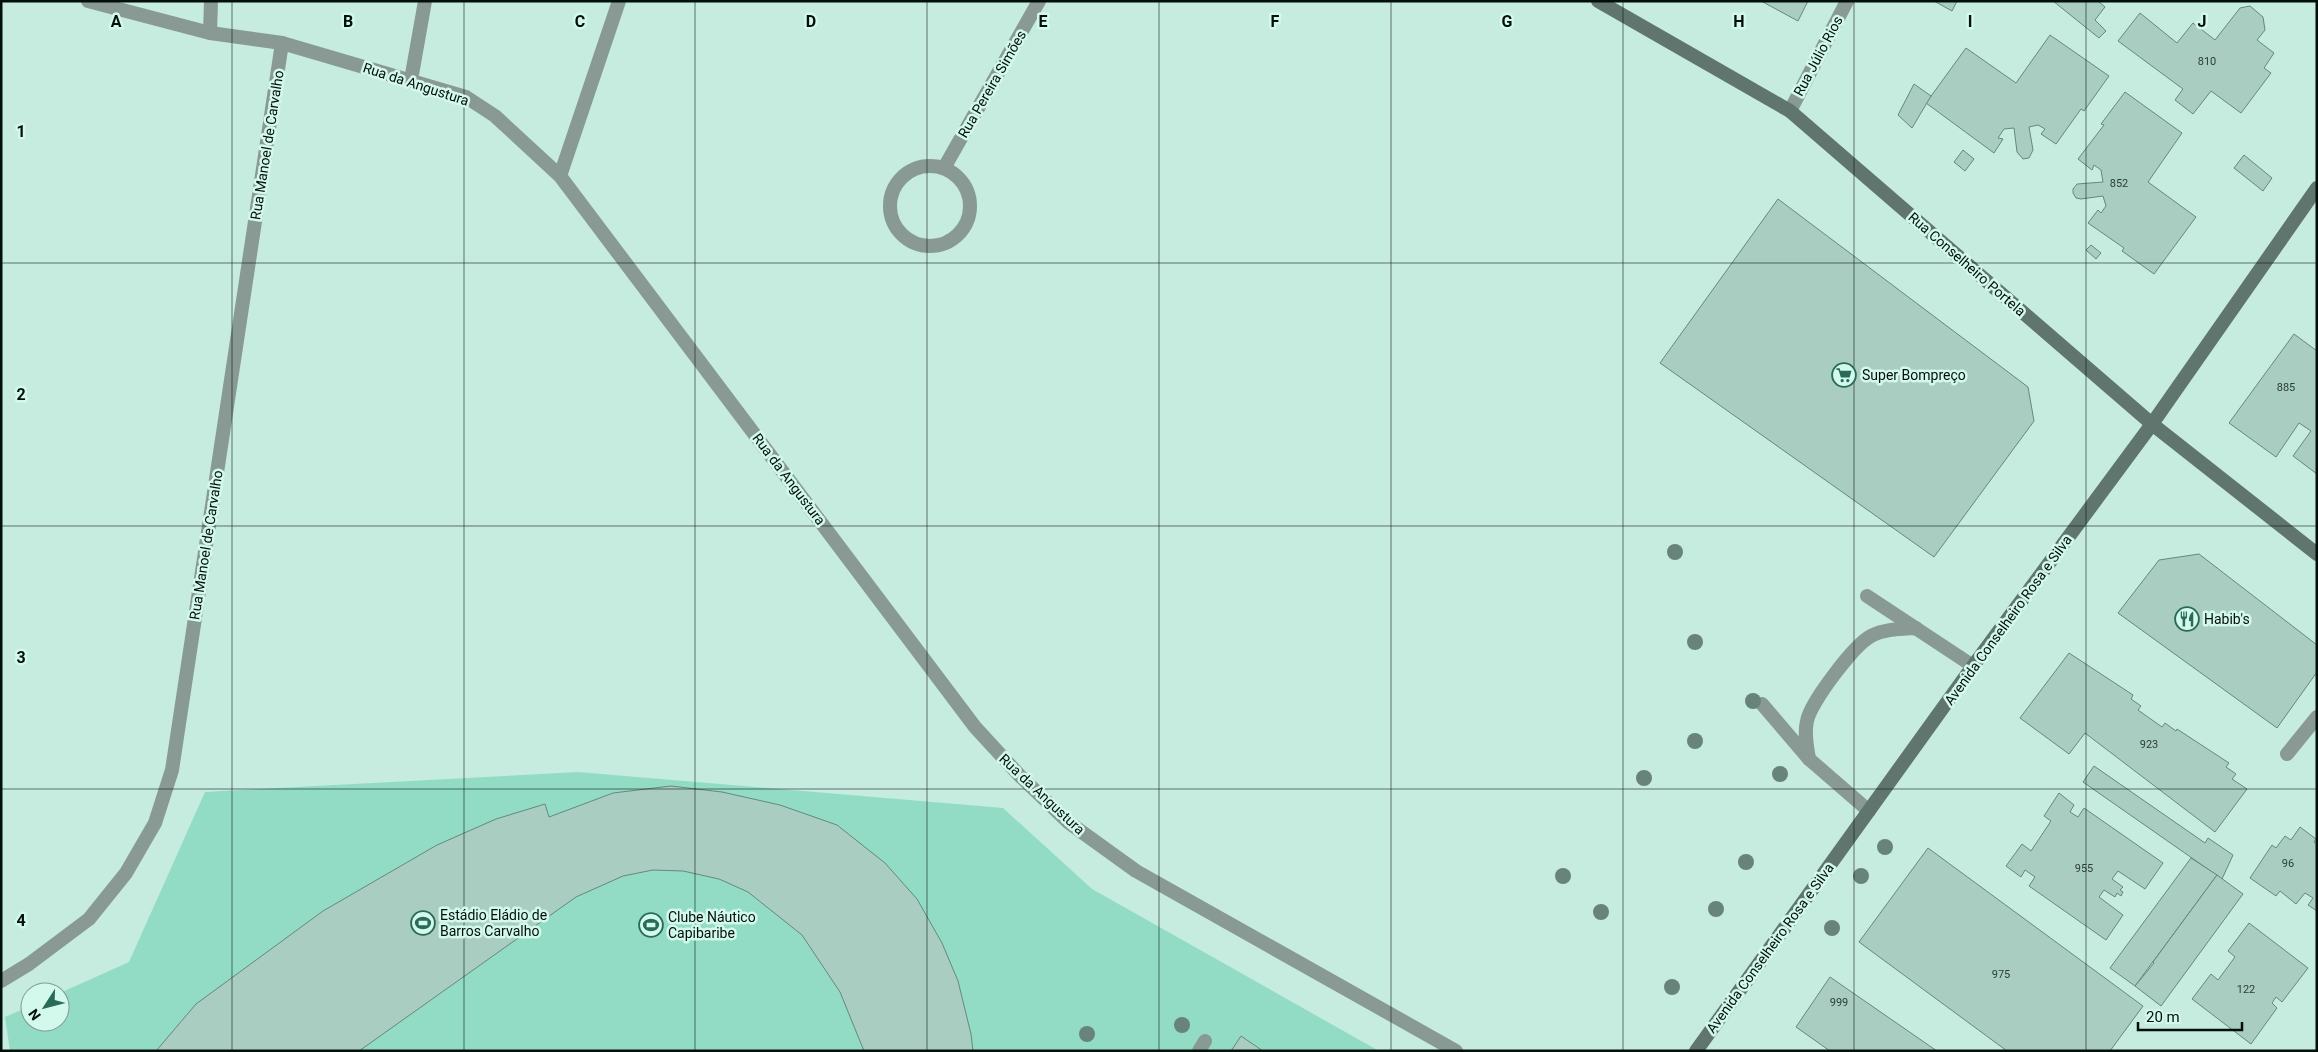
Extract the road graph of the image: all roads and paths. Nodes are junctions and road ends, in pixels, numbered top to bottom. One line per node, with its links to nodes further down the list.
1 (88, 1): 8 (street, Rua da Angustura)
2 (212, 1): 8 (street)
3 (425, 1): 10 (street)
4 (619, 1): 13 (street)
5 (1039, 1): 12 (street, Rua Pereira Simões)
6 (1598, 1): 11 (main road, Rua Conselheiro Portela)
7 (1847, 1): 11 (street, Rua Júlio Rios)
8 (210, 32): 9 (street, Rua da Angustura)
9 (282, 43): 10 (street, Rua da Angustura); 25 (street, Rua Manoel de Carvalho)
10 (411, 80): 13 (street, Rua da Angustura)
11 (1790, 111): 15 (main road, Rua Conselheiro Portela)
12 (944, 168): 12 (street)
13 (560, 176): 26 (street, Rua da Angustura)
14 (2317, 188): 15 (main road, Avenida Conselheiro Rosa e Silva)
15 (2152, 424): 16 (main road, Rua Conselheiro Portela); 19 (main road, Avenida Conselheiro Rosa e Silva)
16 (2317, 554)
17 (1867, 596): 18 (street)
18 (1916, 628): 19 (street); 23 (street)
19 (1973, 666): 24 (main road, Avenida Conselheiro Rosa e Silva)
20 (1762, 704): 23 (street)
21 (2317, 718): 22 (street)
22 (2287, 754)
23 (1809, 759): 24 (street)
24 (1869, 811): 27 (main road, Avenida Conselheiro Rosa e Silva)
25 (1, 981)
26 (1456, 1051)
27 (1696, 1051)

